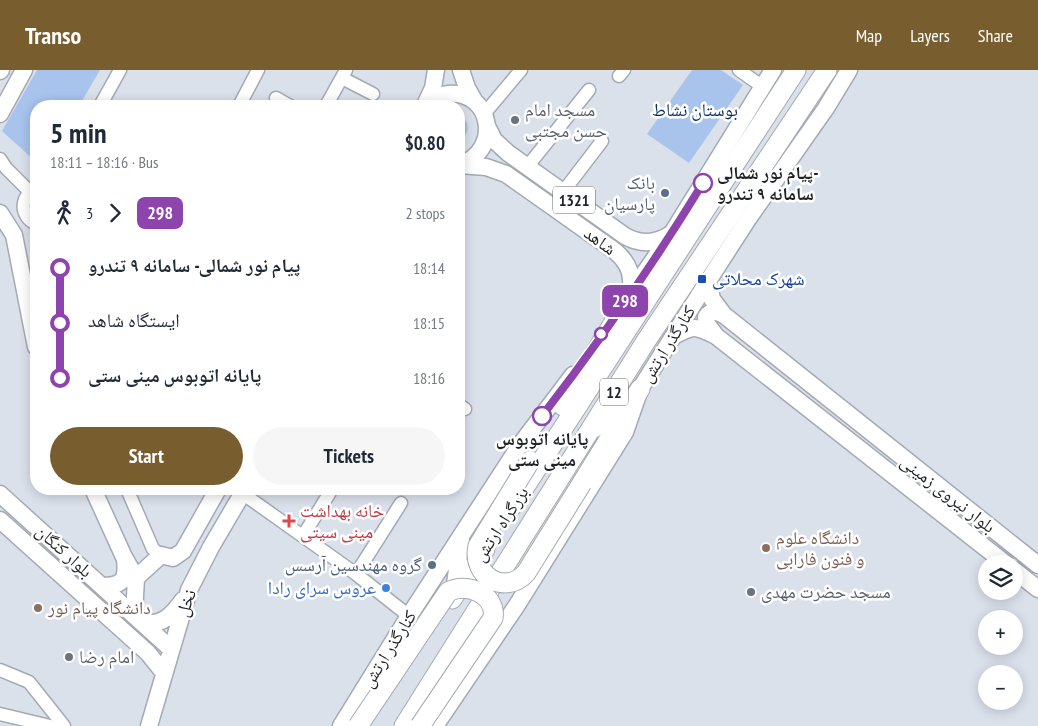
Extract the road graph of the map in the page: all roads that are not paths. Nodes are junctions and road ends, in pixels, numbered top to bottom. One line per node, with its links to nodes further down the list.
1 (24, 70): 24 (main road)
2 (120, 70): 18 (street)
3 (258, 70): 19 (street)
4 (436, 70): 22 (main road)
5 (461, 70): 25 (main road, 1321)
6 (521, 70): 25 (street)
7 (740, 70): 14 (street)
8 (774, 70): 14 (main road)
9 (796, 70): 73 (highway, بزرگراه ارتش / 12)
10 (827, 70): 34 (highway, بزرگراه ارتش / 12)
11 (845, 70): 34 (main road)
12 (849, 70): 40 (main road, کنارگذر ارتش)
13 (344, 72): 16 (street); 21 (street)
14 (762, 87): 37 (main road)
15 (589, 90): 30 (street)
16 (373, 94)
17 (276, 98): 20 (street)
18 (103, 100)
19 (242, 100)
20 (280, 100)
21 (329, 100)
22 (427, 100)
23 (431, 100): 25 (main road)
24 (0, 114)
25 (482, 114): 28 (main road); 30 (main road, شاهد / 1321)
26 (602, 141): 32 (street)
27 (0, 159): 31 (street)
28 (465, 162)
29 (465, 165): 39 (main road, شاهد / 1321)
30 (527, 167): 32 (main road, شاهد / 1321)
31 (30, 188)
32 (563, 192): 38 (main road, شاهد / 1321)
33 (30, 194): 36 (street)
34 (741, 197): 49 (highway, بزرگراه ارتش / 12)
35 (0, 214): 43 (main road)
36 (30, 221)
37 (674, 230): 38 (main road, شاهد / 1321); 41 (main road, کنارگذر ارتش)
38 (625, 236): 39 (main road)
39 (615, 251): 41 (main road, شاهد / 1321)
40 (708, 281): 42 (main road, بلوار نیروی زمینی); 44 (main road, کنارگذر ارتش)
41 (625, 300): 46 (highway, bridge); 60 (main road, کنارگذر ارتش)
42 (724, 315): 45 (main road); 47 (main road, بلوار نیروی زمینی)
43 (30, 317)
44 (673, 336): 45 (main road, بلوار نیروی زمینی); 46 (main road, کنارگذر ارتش)
45 (716, 336): 48 (main road, بلوار نیروی زمینی)
46 (640, 388): 49 (main road); 89 (main road, کنارگذر ارتش)
47 (859, 422): 48 (main road); 65 (main road, بلوار نیروی زمینی)
48 (847, 438): 62 (main road, بلوار نیروی زمینی)
49 (584, 439): 87 (highway, بزرگراه ارتش / 12)
50 (0, 494): 64 (main road, بلوار کنگان)
51 (96, 495): 63 (main road)
52 (130, 495): 61 (street)
53 (215, 495): 61 (main road)
54 (242, 495): 72 (main road, نخل)
55 (249, 495): 59 (street)
56 (328, 495): 59 (street)
57 (401, 503): 67 (street)
58 (0, 520): 66 (main road, بلوار کنگان)
59 (303, 536): 67 (street)
60 (462, 536): 73 (main road); 74 (main road, کنارگذر ارتش)
61 (161, 555): 69 (main road)
62 (995, 555)
63 (124, 556): 69 (main road); 70 (main road)
64 (72, 559): 66 (main road); 70 (main road, بلوار کنگان)
65 (1038, 565)
66 (58, 572): 77 (main road, بلوار کنگان)
67 (356, 574): 74 (street)
68 (1023, 577): 71 (main road)
69 (136, 578): 75 (main road)
70 (103, 586): 75 (main road, بلوار کنگان)
71 (1038, 589)
72 (189, 590): 75 (main road); 76 (main road, نخل)
73 (452, 599): 86 (highway, بزرگراه ارتش / 12)
74 (409, 616): 84 (main road, کنارگذر ارتش)
75 (143, 623): 76 (main road, بلوار کنگان); 77 (main road)
76 (171, 649): 79 (main road, نخل)
77 (148, 653): 79 (main road, بلوار کنگان)
78 (0, 670): 82 (street)
79 (164, 673): 83 (main road, نخل)
80 (0, 714): 81 (street)
81 (50, 726)
82 (64, 726)
83 (149, 726)
84 (341, 726)
85 (358, 726): 88 (highway, bridge)
86 (369, 726)
87 (404, 726)
88 (420, 726)
89 (436, 726)

